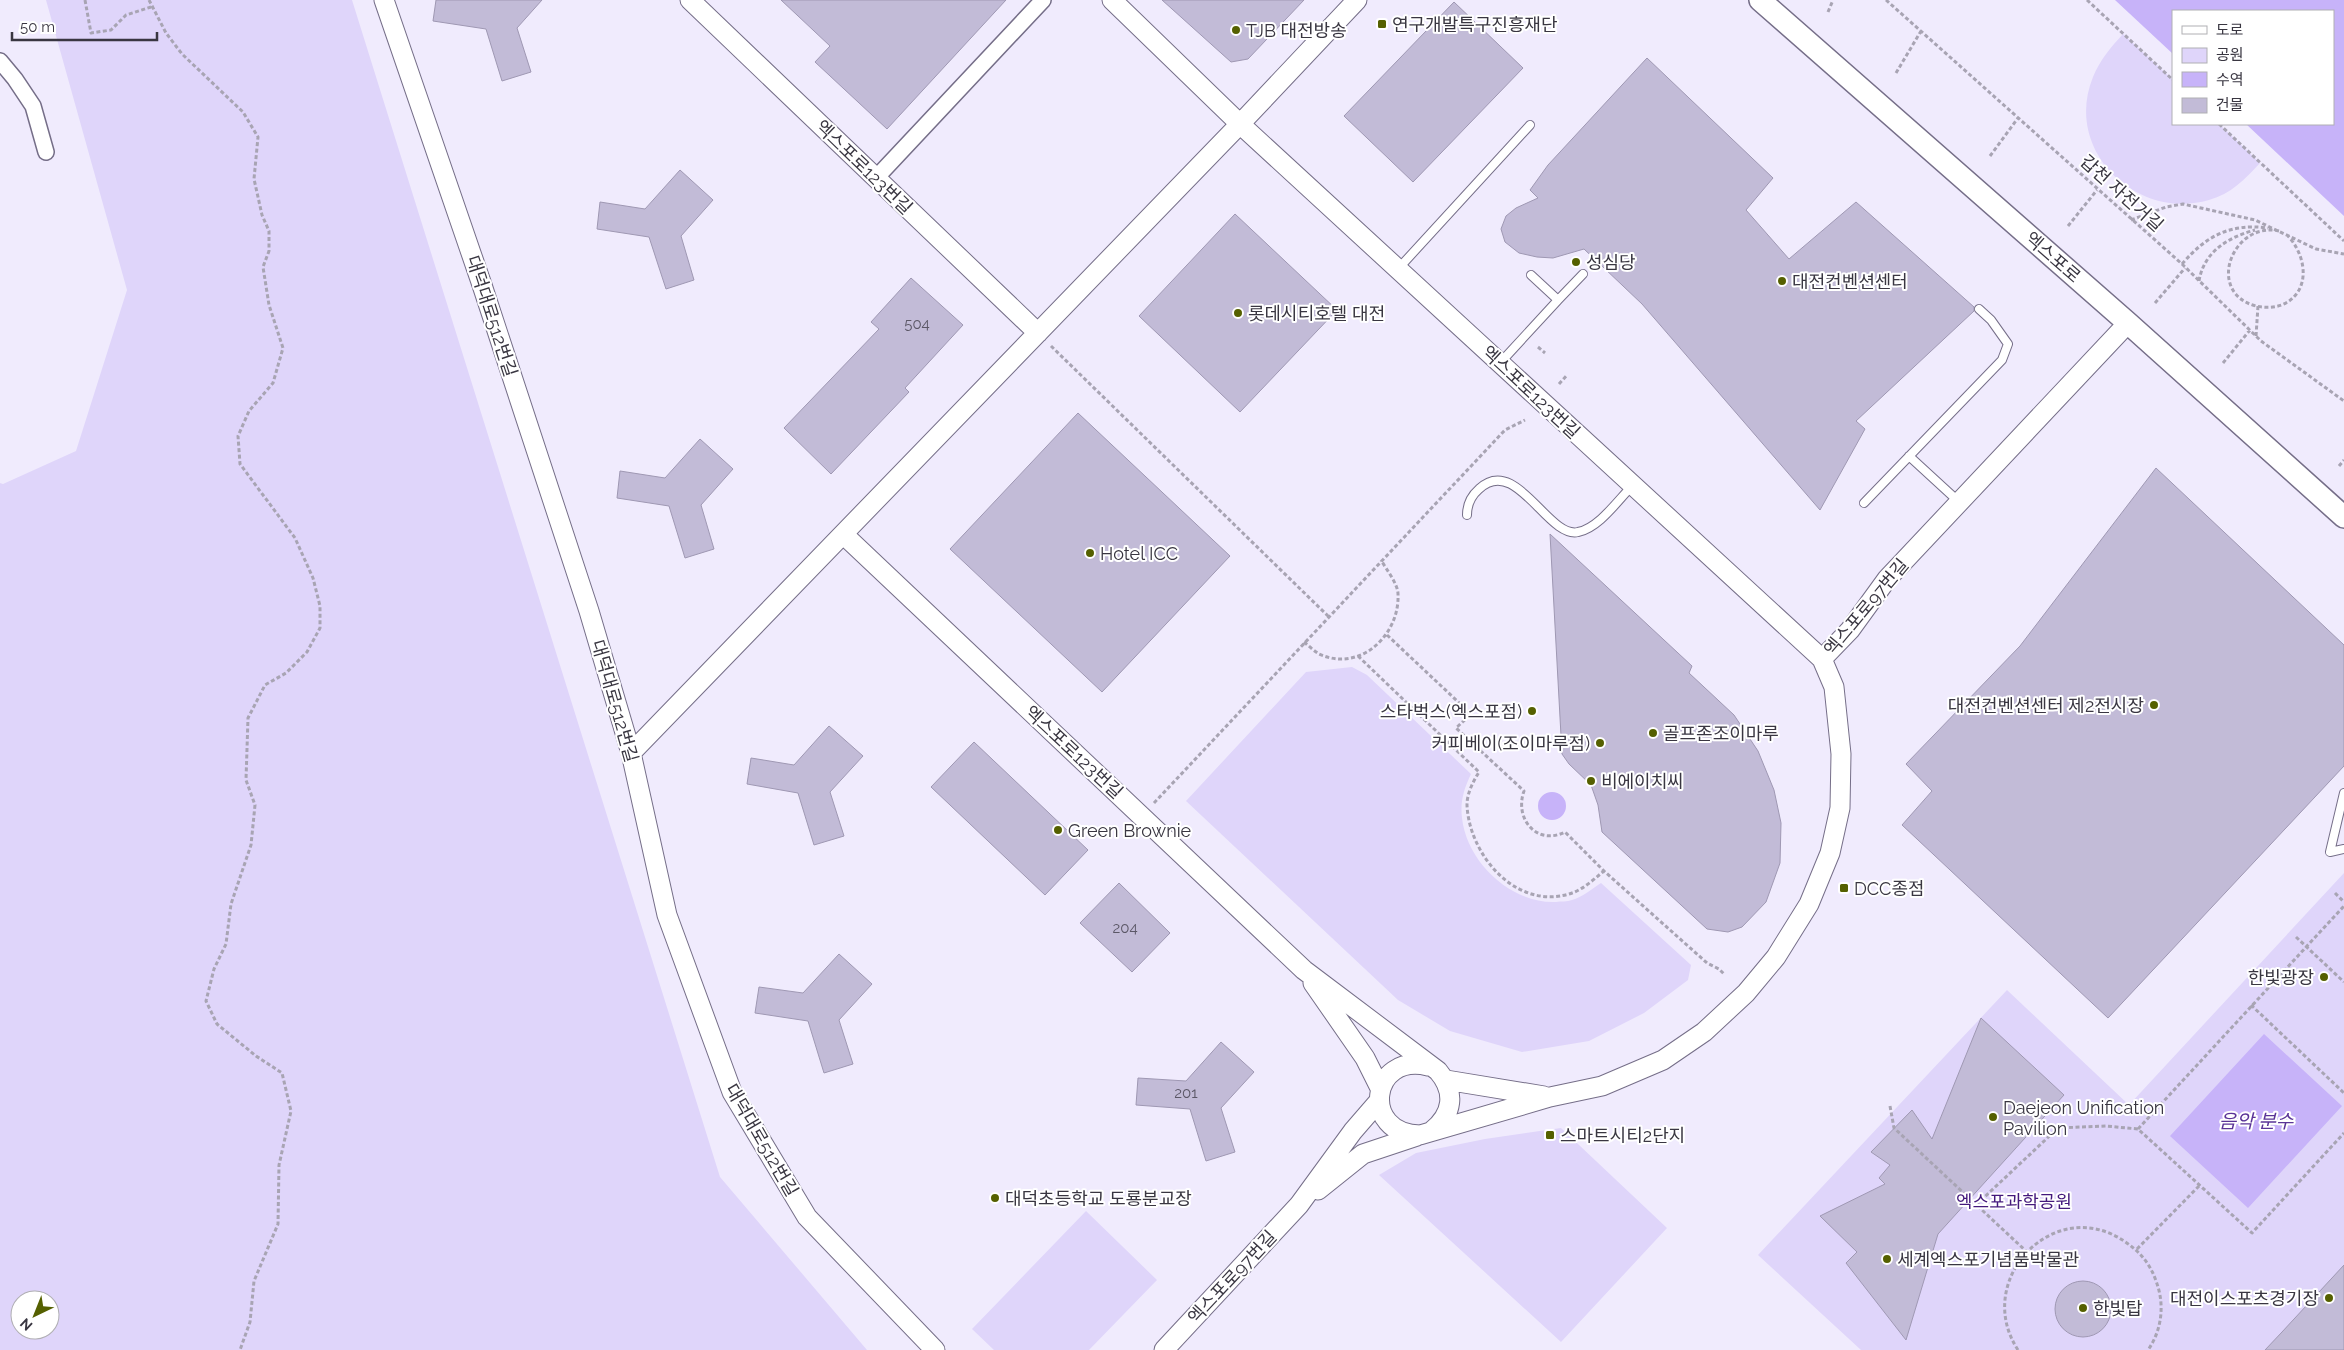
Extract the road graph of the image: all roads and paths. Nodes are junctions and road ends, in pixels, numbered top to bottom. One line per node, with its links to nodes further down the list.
1 (86, 0): 12 (path)
2 (149, 0): 12 (path)
3 (384, 0): 70 (street, 대덕대로512번길)
4 (690, 0): 24 (street, 엑스포로123번길)
5 (1043, 0): 24 (street)
6 (1112, 0): 19 (street, 엑스포로123번길)
7 (1357, 0): 19 (street)
8 (1760, 0): 43 (main road, 엑스포로)
9 (1833, 0): 13 (path)
10 (1886, 0): 14 (path, 갑천 자전거길)
11 (2087, 0): 17 (path)
12 (151, 7): 98 (path)
13 (1828, 12)
14 (1922, 32): 16 (path); 18 (path, 갑천 자전거길)
15 (0, 61): 22 (street)
16 (1896, 73)
17 (2172, 79)
18 (2018, 118): 23 (path); 25 (path, 갑천 자전거길)
19 (1240, 124): 35 (street, 엑스포로123번길); 45 (street)
20 (1530, 125): 35 (lane)
21 (2220, 125): 31 (path)
22 (46, 152)
23 (1990, 156)
24 (876, 178): 45 (street, 엑스포로123번길)
25 (2097, 190): 26 (path, 갑천 자전거길); 27 (path)
26 (2131, 220): 28 (path); 33 (path, 갑천 자전거길)
27 (2068, 226)
28 (2274, 228): 29 (path); 33 (path); 38 (path)
29 (2279, 231): 30 (path); 41 (path)
30 (2288, 236): 32 (path); 41 (path)
31 (2344, 241)
32 (2344, 254)
33 (2182, 264): 34 (path, 갑천 자전거길)
34 (2185, 268): 38 (path, 갑천 자전거길); 40 (path)
35 (1398, 269): 49 (street, 엑스포로123번길)
36 (1583, 274): 39 (lane)
37 (1531, 275): 39 (lane)
38 (2199, 281): 44 (path, 갑천 자전거길)
39 (1558, 300): 49 (lane)
40 (2155, 303)
41 (2258, 306): 46 (path)
42 (1979, 309): 55 (lane)
43 (2128, 322): 59 (street, 엑스포로97번길); 62 (main road, 엑스포로)
44 (2250, 330): 46 (path, 갑천 자전거길); 50 (path)
45 (1038, 333): 63 (street); 65 (path)
46 (2256, 336): 53 (path, 갑천 자전거길)
47 (1538, 347): 48 (path)
48 (1545, 353)
49 (1500, 363): 58 (street, 엑스포로123번길)
50 (2223, 363)
51 (1567, 375): 52 (path)
52 (1559, 384)
53 (2344, 401)
54 (1525, 420): 64 (path)
55 (1909, 456): 59 (lane); 60 (lane)
56 (2344, 460): 57 (path)
57 (2339, 466)
58 (1633, 485): 61 (lane); 69 (street, 엑스포로123번길)
59 (1958, 501): 69 (street, 엑스포로97번길)
60 (1864, 503)
61 (1467, 515)
62 (2344, 517)
63 (843, 534): 70 (street); 80 (street, 엑스포로123번길)
64 (1381, 560): 65 (path); 66 (path)
65 (1328, 616): 67 (path)
66 (1387, 635): 68 (path); 74 (path)
67 (1304, 642): 68 (path); 72 (path)
68 (1358, 656): 74 (path)
69 (1822, 660): 88 (street, 엑스포로97번길)
70 (631, 753): 99 (street, 대덕대로512번길)
71 (2344, 793): 73 (lane)
72 (1154, 803)
73 (2344, 849)
74 (1604, 871): 81 (path)
75 (2335, 893): 76 (path)
76 (2344, 902)
77 (2344, 906): 79 (path)
78 (2296, 937): 79 (path)
79 (2306, 946): 82 (path); 83 (path)
80 (1304, 970): 84 (street); 87 (street)
81 (1725, 975)
82 (2344, 982)
83 (2251, 1005): 86 (path); 90 (path)
84 (1428, 1066): 85 (street); 87 (street)
85 (1446, 1080): 88 (street); 91 (street)
86 (2344, 1093)
87 (1380, 1094): 91 (street); 94 (street)
88 (1550, 1097): 91 (street, 엑스포로97번길)
89 (1890, 1106): 95 (path)
90 (2138, 1129): 93 (path); 95 (path)
91 (1426, 1133): 94 (street, 엑스포로97번길)
92 (2344, 1133): 93 (path)
93 (2200, 1185): 96 (path)
94 (1299, 1204): 100 (street, 엑스포로97번길)
95 (1976, 1205): 97 (path)
96 (2137, 1249): 97 (path); 102 (path)
97 (2027, 1252): 101 (path)
98 (240, 1350)
99 (935, 1350)
100 (1164, 1350)
101 (2018, 1350)
102 (2148, 1350)

